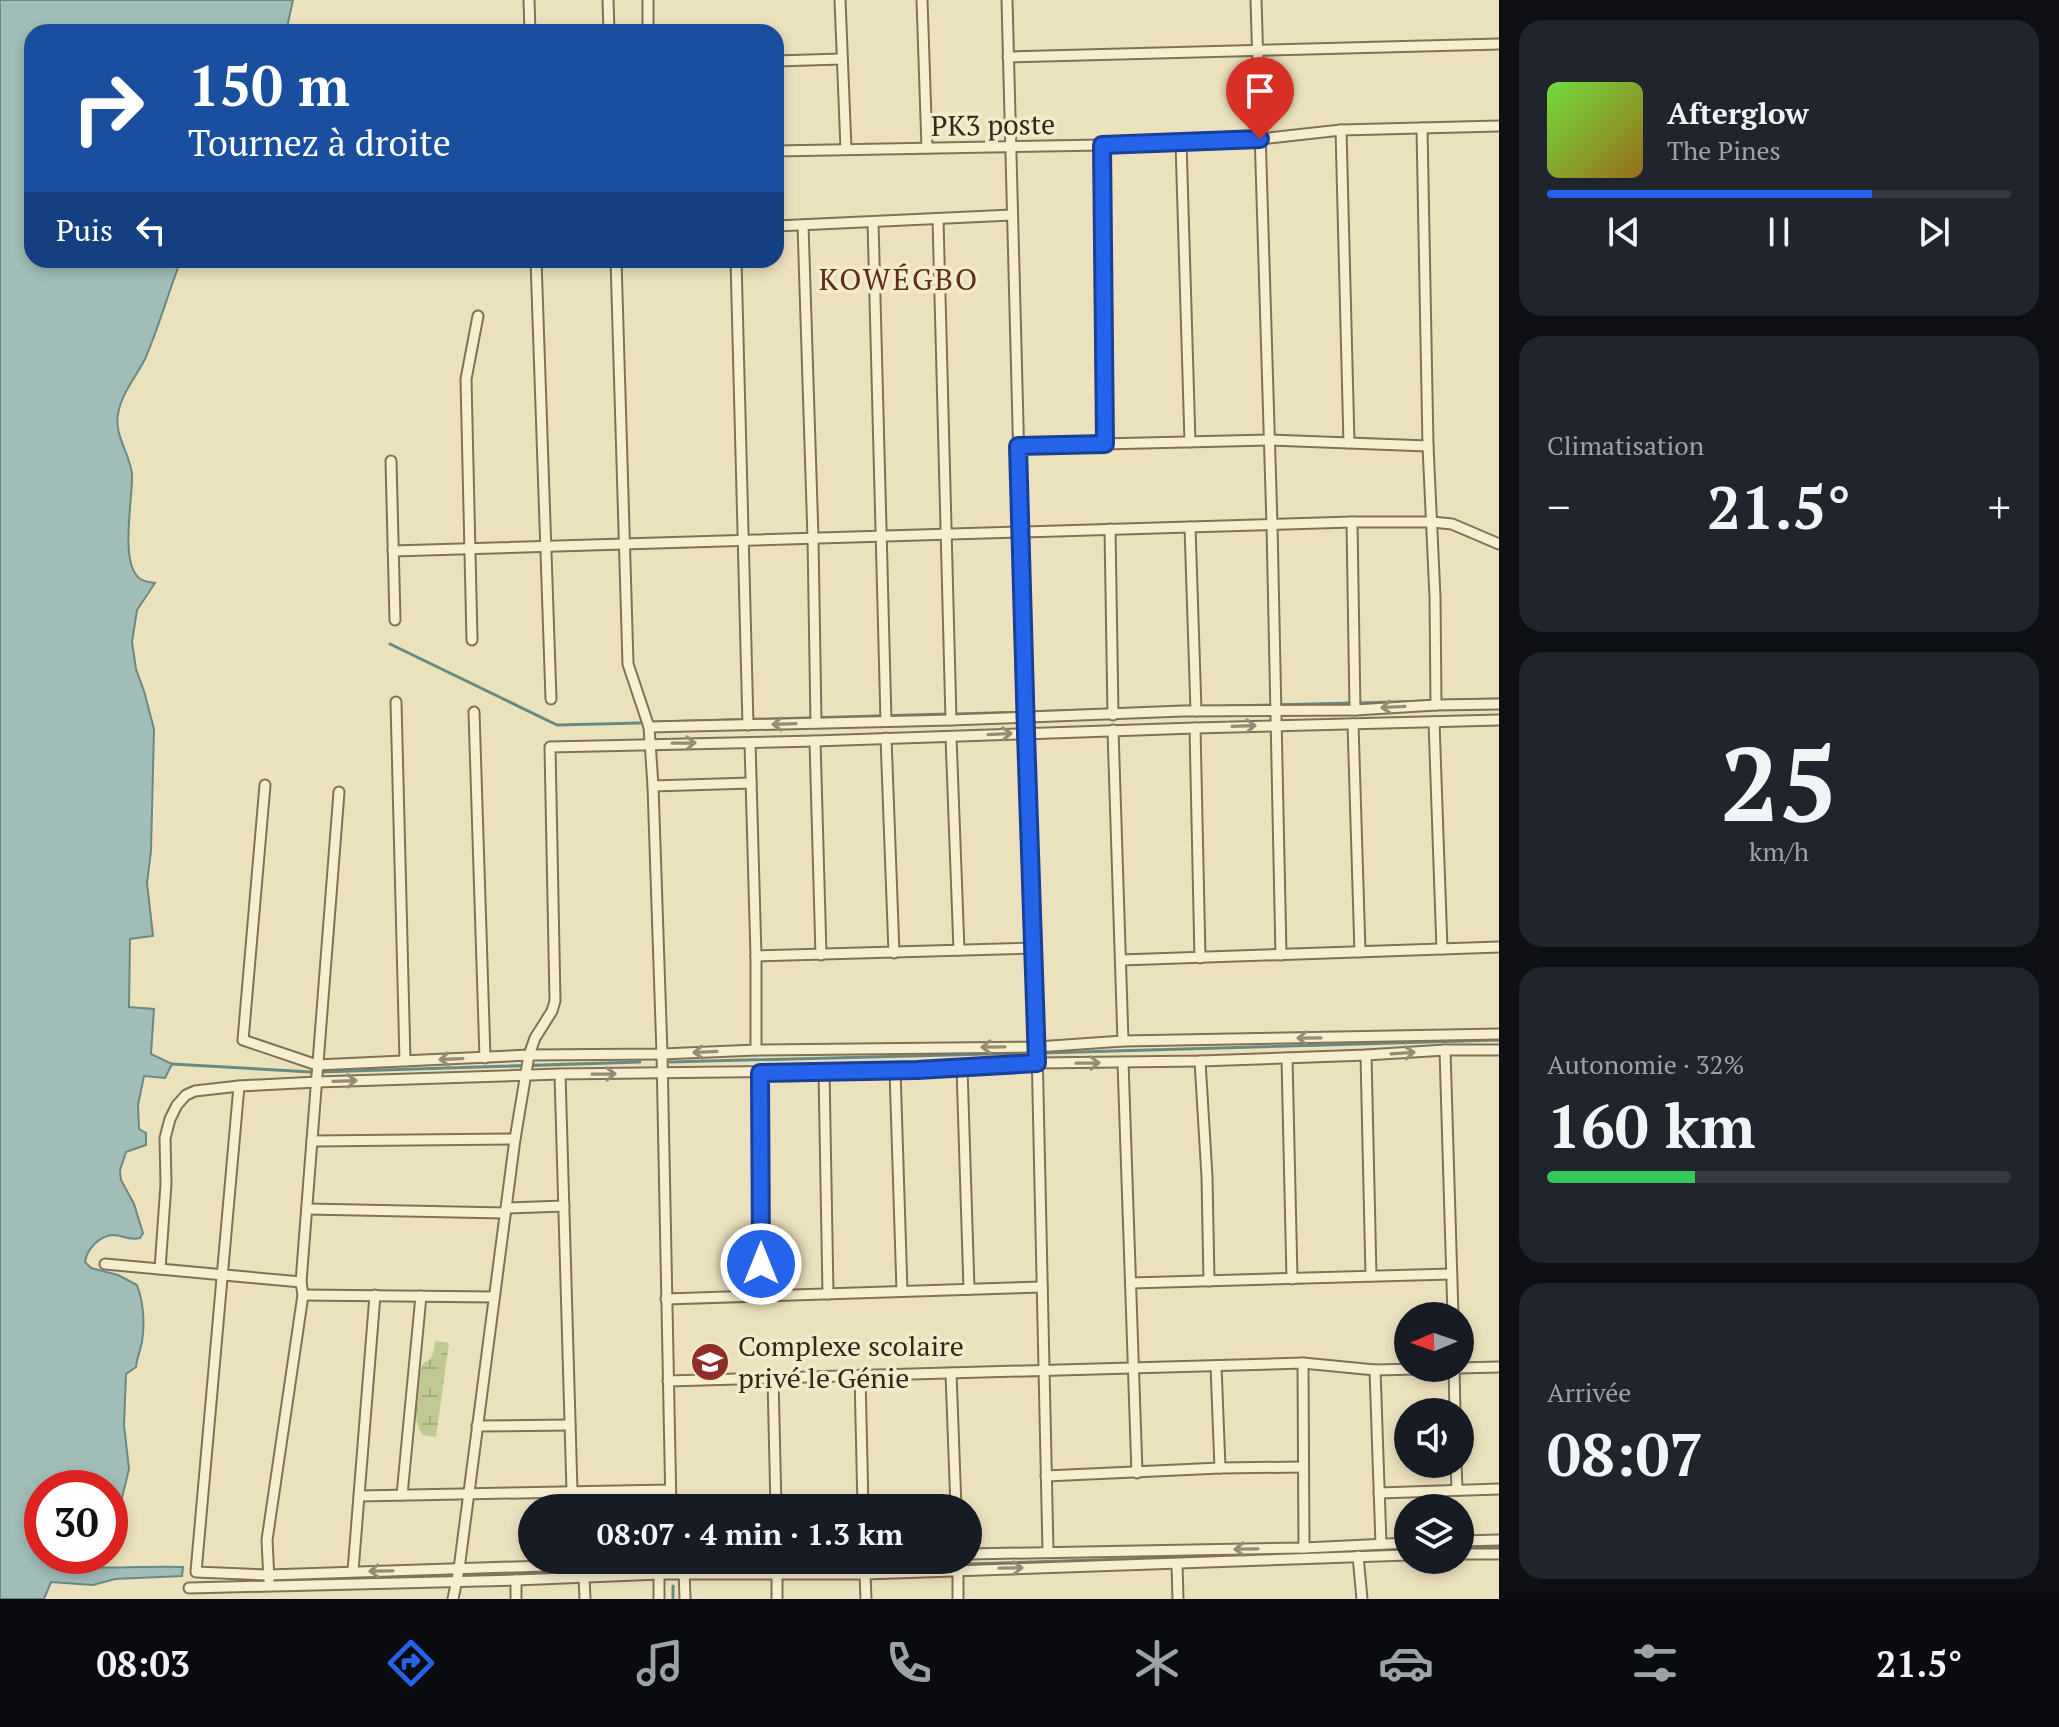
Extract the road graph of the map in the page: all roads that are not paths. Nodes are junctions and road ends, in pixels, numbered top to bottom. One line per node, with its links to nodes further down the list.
1 (529, 0): 8 (street)
2 (608, 0): 9 (street)
3 (648, 0): 10 (street)
4 (840, 0): 14 (street)
5 (922, 0): 23 (street)
6 (1007, 0): 13 (street)
7 (1256, 0): 12 (street)
8 (530, 24)
9 (609, 24)
10 (648, 24)
11 (1499, 44): 12 (street)
12 (1257, 49): 13 (street); 19 (street)
13 (1008, 57): 22 (street)
14 (841, 59): 15 (street); 24 (street)
15 (784, 61)
16 (1499, 126): 17 (street, PK3 poste)
17 (1422, 128): 18 (street, PK3 poste); 40 (street)
18 (1341, 130): 19 (street, PK3 poste); 37 (street)
19 (1260, 139): 20 (street, PK3 poste); 35 (street)
20 (1181, 142): 21 (street, PK3 poste); 36 (street)
21 (1102, 145): 22 (street, PK3 poste); 38 (street)
22 (1009, 146): 23 (street, PK3 poste); 26 (street)
23 (927, 148): 24 (street, PK3 poste)
24 (846, 149): 25 (street, PK3 poste)
25 (784, 151)
26 (1012, 215): 27 (street); 39 (street)
27 (938, 219): 28 (street); 48 (street)
28 (873, 222): 29 (street); 49 (street)
29 (803, 225): 30 (street); 50 (street)
30 (784, 226)
31 (536, 268): 54 (street)
32 (616, 268): 52 (street)
33 (736, 268): 51 (street)
34 (478, 316): 55 (street)
35 (1269, 440): 36 (street); 37 (street); 44 (street)
36 (1190, 442): 38 (street)
37 (1349, 443): 40 (street)
38 (1105, 444): 39 (street)
39 (1018, 446): 47 (street)
40 (1428, 446): 43 (street)
41 (391, 461): 56 (street)
42 (1352, 522): 43 (street); 44 (street); 64 (street)
43 (1432, 522): 53 (street); 62 (street)
44 (1272, 525): 45 (street); 63 (street)
45 (1190, 527): 46 (street); 66 (street)
46 (1110, 529): 47 (street); 68 (street)
47 (1021, 532): 48 (street); 69 (street)
48 (946, 534): 49 (street); 70 (street)
49 (881, 536): 50 (street); 72 (street)
50 (813, 538): 51 (street); 74 (street)
51 (745, 540): 52 (street); 76 (street)
52 (625, 544): 54 (street); 78 (street)
53 (1499, 544)
54 (546, 546): 55 (street); 59 (street)
55 (470, 548): 56 (street); 58 (street)
56 (393, 551): 57 (street)
57 (395, 620)
58 (472, 640)
59 (551, 699)
60 (396, 702): 114 (street)
61 (1499, 704): 62 (street)
62 (1436, 705): 64 (street, one-way to 64)
63 (1275, 709): 64 (street); 66 (street); 77 (street)
64 (1355, 710)
65 (1183, 711): 66 (street); 68 (street); 80 (street)
66 (1196, 711)
67 (474, 712): 112 (street)
68 (1113, 715): 69 (street)
69 (1026, 717): 70 (street); 82 (street)
70 (951, 720): 72 (street)
71 (1499, 720): 73 (street)
72 (886, 721): 74 (street)
73 (1434, 722): 75 (street); 94 (street)
74 (816, 723): 76 (street, one-way to 76)
75 (1353, 724): 77 (street); 96 (street)
76 (748, 725): 78 (street)
77 (1275, 725): 79 (street, one-way to 77); 99 (street)
78 (649, 727): 87 (street)
79 (1195, 728): 80 (street); 101 (street)
80 (1183, 729): 81 (street)
81 (1113, 730): 82 (street); 102 (street)
82 (1026, 733): 83 (street, one-way to 82); 93 (street)
83 (951, 737): 84 (street); 95 (street)
84 (886, 738): 85 (street); 97 (street)
85 (815, 741): 86 (street); 98 (street)
86 (750, 743): 87 (street, one-way to 86); 88 (street)
87 (650, 744): 90 (street); 110 (street)
88 (751, 783): 90 (street); 100 (street)
89 (265, 785): 118 (street)
90 (653, 786): 109 (street)
91 (339, 792): 118 (street)
92 (1499, 947): 94 (street)
93 (1034, 948): 95 (street); 105 (street)
94 (1442, 949): 96 (street)
95 (959, 950): 97 (street)
96 (1360, 952): 99 (street)
97 (894, 953): 98 (street)
98 (821, 955): 100 (street)
99 (1281, 955): 101 (street)
100 (756, 956): 106 (street)
101 (1200, 958): 102 (street)
102 (1121, 960): 104 (street)
103 (1499, 1034): 104 (street, one-way to 104)
104 (1123, 1041): 105 (street)
105 (1037, 1047): 106 (street, one-way to 106); 117 (street)
106 (756, 1050): 109 (street, one-way to 109)
107 (1445, 1050): 108 (street); 111 (street, one-way to 107); 135 (street)
108 (1499, 1050)
109 (662, 1054): 110 (street); 122 (street)
110 (529, 1055): 112 (street); 125 (street)
111 (1366, 1055): 113 (street); 137 (street)
112 (485, 1058): 114 (street, one-way to 114)
113 (1287, 1058): 115 (street); 138 (street)
114 (405, 1061): 118 (street)
115 (1200, 1061): 116 (street); 139 (street)
116 (1123, 1062): 117 (street, one-way to 116); 141 (street)
117 (1037, 1063): 119 (street); 142 (street)
118 (317, 1065): 126 (street)
119 (962, 1068): 120 (street); 143 (street)
120 (895, 1070): 121 (street); 144 (street)
121 (824, 1071): 123 (street); 145 (street)
122 (661, 1072): 123 (street); 124 (street, one-way to 122); 151 (street)
123 (760, 1073): 149 (street)
124 (560, 1074): 125 (street); 130 (street)
125 (526, 1076): 126 (street, one-way to 125); 128 (street)
126 (317, 1082): 127 (street); 129 (street)
127 (239, 1086): 134 (street); 136 (street)
128 (515, 1139): 129 (street); 132 (street)
129 (312, 1141): 131 (street)
130 (564, 1206): 132 (street); 165 (street)
131 (307, 1209): 132 (street); 140 (street)
132 (506, 1211): 150 (street)
133 (105, 1264): 134 (street)
134 (160, 1269): 136 (street)
135 (1451, 1274): 137 (street); 152 (street)
136 (224, 1275): 140 (street); 206 (street)
137 (1371, 1276): 138 (street)
138 (1292, 1279): 139 (street)
139 (1209, 1281): 141 (street)
140 (301, 1282): 146 (street)
141 (1131, 1283): 156 (street)
142 (1042, 1287): 143 (street); 160 (street)
143 (969, 1289): 144 (street)
144 (902, 1291): 145 (street)
145 (828, 1294): 149 (street)
146 (303, 1295): 147 (street); 206 (street)
147 (375, 1295): 148 (street); 183 (street)
148 (421, 1296): 150 (street); 182 (street)
149 (761, 1296): 151 (street)
150 (494, 1297): 166 (street)
151 (666, 1299): 164 (street)
152 (1452, 1302)
153 (1303, 1363): 154 (street); 158 (street); 167 (street)
154 (1216, 1366): 156 (street); 168 (street)
155 (1499, 1367): 157 (street)
156 (1134, 1368): 160 (street); 169 (street)
157 (1474, 1368)
158 (1375, 1370): 159 (street); 177 (street)
159 (1394, 1370)
160 (1044, 1371): 161 (street); 170 (street)
161 (951, 1373): 162 (street); 181 (street)
162 (860, 1375): 163 (street); 180 (street)
163 (773, 1378): 164 (street); 179 (street)
164 (668, 1381): 174 (street)
165 (570, 1425): 166 (street); 175 (street)
166 (477, 1426): 176 (street)
167 (1303, 1467): 168 (street); 188 (street)
168 (1220, 1468): 169 (street)
169 (1137, 1473): 170 (street)
170 (1046, 1476): 189 (street)
171 (1457, 1478): 172 (street)
172 (1457, 1489): 173 (street); 177 (street)
173 (1499, 1489)
174 (670, 1490): 175 (street); 178 (street)
175 (572, 1491): 176 (street)
176 (469, 1493): 182 (street); 198 (street)
177 (1379, 1493): 186 (street)
178 (670, 1494)
179 (776, 1494)
180 (863, 1494)
181 (955, 1494)
182 (402, 1495): 183 (street)
183 (359, 1496): 199 (street)
184 (1499, 1540): 185 (street)
185 (1474, 1541)
186 (1381, 1544): 187 (street); 188 (street)
187 (1394, 1544)
188 (1304, 1548): 189 (street, one-way to 189)
189 (1048, 1551): 190 (street)
190 (982, 1553)
191 (1474, 1554): 192 (street)
192 (1499, 1554)
193 (1394, 1555): 194 (street)
194 (1358, 1556): 195 (street); 219 (street)
195 (1177, 1564): 196 (street, one-way to 195); 218 (street)
196 (982, 1565)
197 (518, 1567): 198 (street)
198 (459, 1569): 199 (street, one-way to 199); 208 (street)
199 (353, 1571): 206 (street)
200 (659, 1574): 204 (street); 205 (street); 213 (street)
201 (865, 1574): 203 (street); 216 (street)
202 (958, 1574): 217 (street)
203 (777, 1575): 204 (street); 215 (street)
204 (684, 1576): 214 (street)
205 (584, 1578): 207 (street); 212 (street)
206 (269, 1580): 208 (street); 209 (street)
207 (516, 1580): 208 (street); 211 (street)
208 (457, 1581): 210 (street)
209 (189, 1588)
210 (453, 1599)
211 (516, 1599)
212 (585, 1599)
213 (659, 1599)
214 (685, 1599)
215 (777, 1599)
216 (866, 1599)
217 (958, 1599)
218 (1178, 1599)
219 (1362, 1599)

